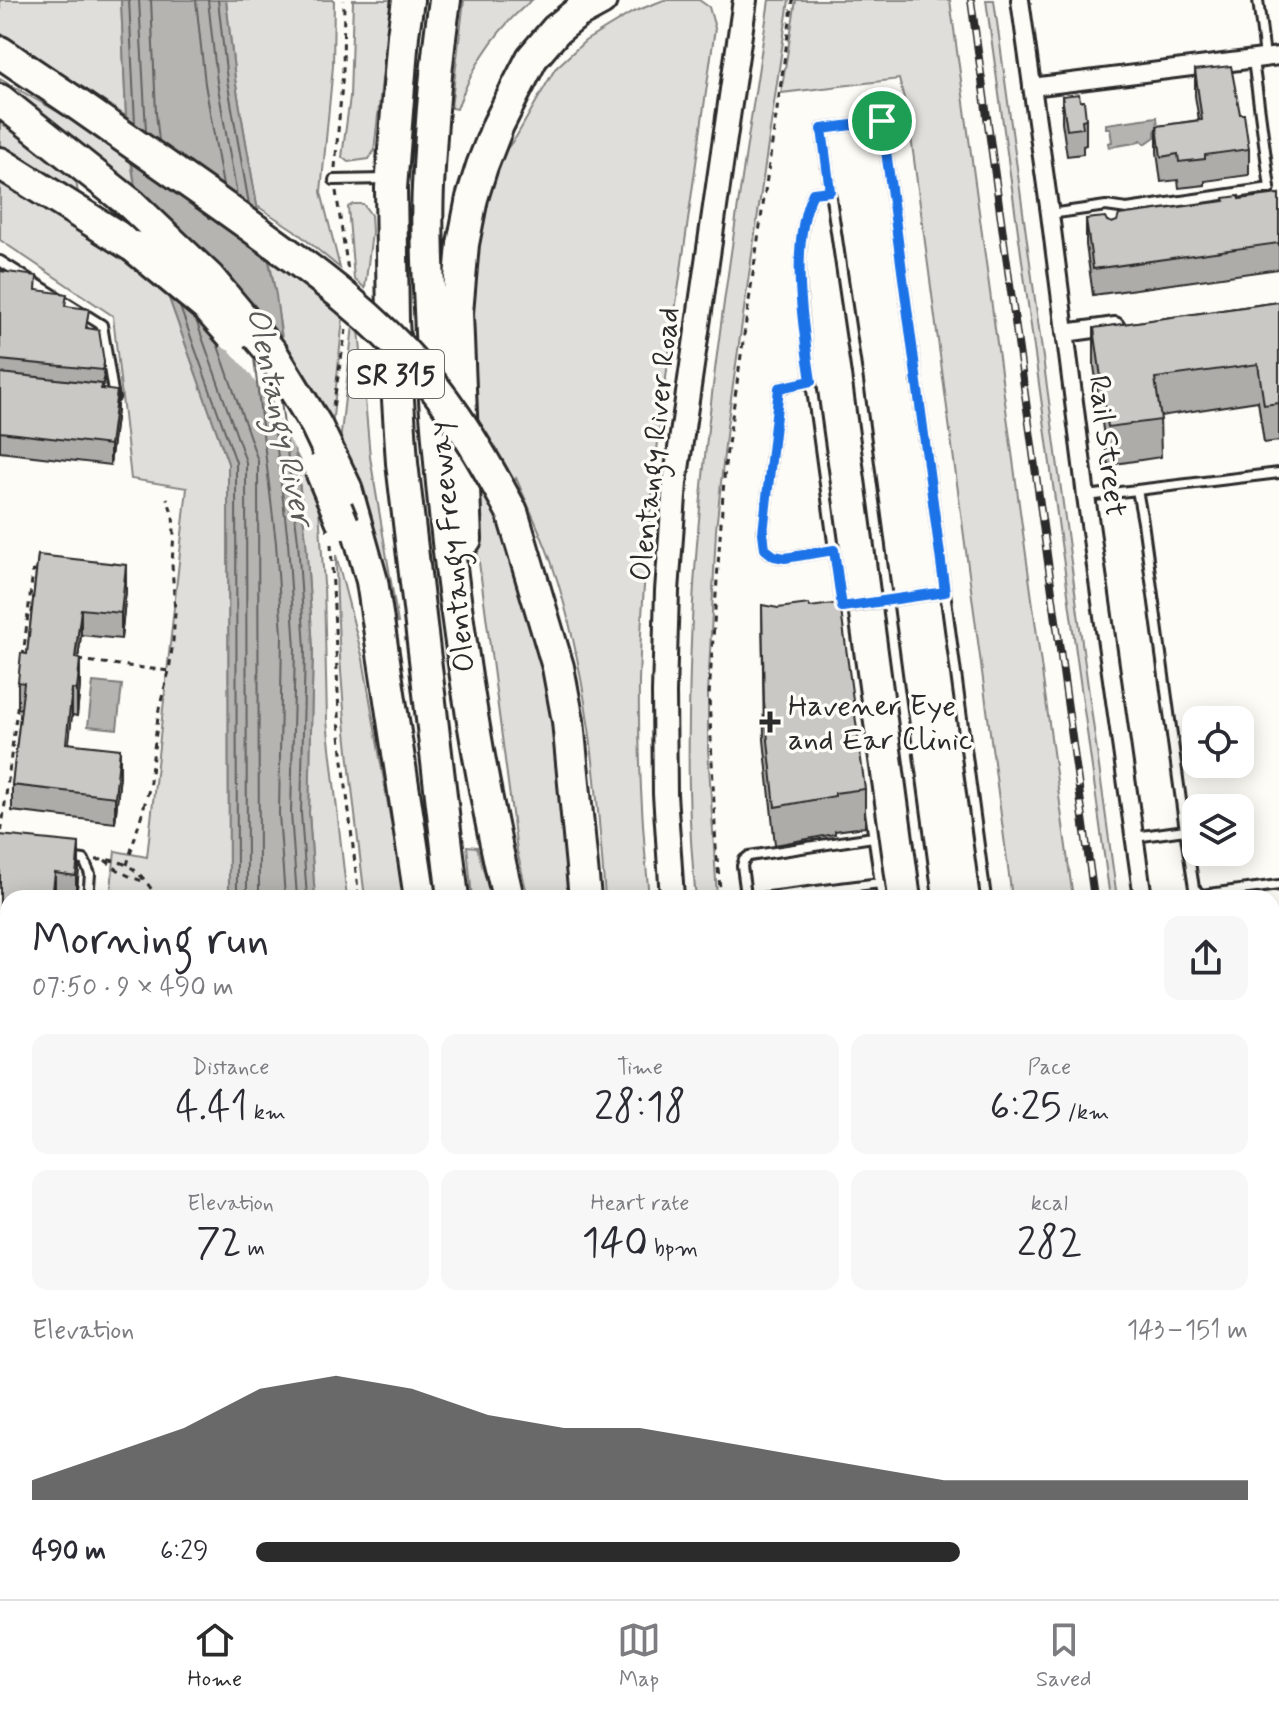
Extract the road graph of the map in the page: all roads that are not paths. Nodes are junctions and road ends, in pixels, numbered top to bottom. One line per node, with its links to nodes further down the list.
1 (408, 0): 12 (highway, Olentangy Freeway / SR 315)
2 (445, 0): 32 (highway, Olentangy Freeway / SR 315)
3 (601, 0): 32 (highway)
4 (745, 0): 46 (main road, Olentangy River Road)
5 (1020, 0): 9 (street, Rail Street)
6 (1258, 0): 8 (lane)
7 (0, 52): 45 (highway, bridge)
8 (1266, 58): 9 (street); 15 (lane)
9 (1032, 87): 16 (street, Rail Street)
10 (0, 100): 31 (highway, bridge)
11 (0, 163): 31 (highway, bridge)
12 (392, 179): 13 (lane); 43 (highway, Olentangy Freeway / SR 315)
13 (334, 180)
14 (830, 191): 21 (lane); 27 (lane); 28 (lane)
15 (1106, 206): 16 (lane); 17 (lane)
16 (1050, 214): 20 (street, Rail Street)
17 (1108, 218)
18 (0, 261): 22 (lane)
19 (1130, 324): 20 (street)
20 (1065, 333): 25 (street, Rail Street)
21 (811, 381): 26 (lane); 26 (lane)
22 (99, 397)
23 (1279, 473): 24 (lane)
24 (1137, 490): 25 (lane); 33 (lane)
25 (1086, 496): 36 (street, Rail Street)
26 (834, 550): 29 (lane)
27 (945, 592): 28 (lane); 51 (lane)
28 (887, 601): 29 (lane); 50 (lane)
29 (842, 607): 30 (lane); 35 (lane)
30 (828, 609)
31 (384, 652): 42 (highway)
32 (475, 742): 44 (highway, Olentangy Freeway / SR 315)
33 (1182, 808)
34 (1182, 830): 36 (lane)
35 (873, 837): 39 (lane); 47 (lane)
36 (1135, 837): 52 (street, Rail Street)
37 (56, 857): 41 (lane)
38 (1191, 866): 53 (lane)
39 (880, 883): 48 (lane); 49 (lane)
40 (1279, 885): 54 (lane)
41 (89, 890)
42 (419, 890)
43 (452, 890)
44 (506, 890)
45 (584, 890)
46 (671, 890)
47 (745, 890)
48 (824, 890)
49 (881, 890)
50 (926, 890)
51 (985, 890)
52 (1142, 890)
53 (1196, 890)
54 (1240, 890)

